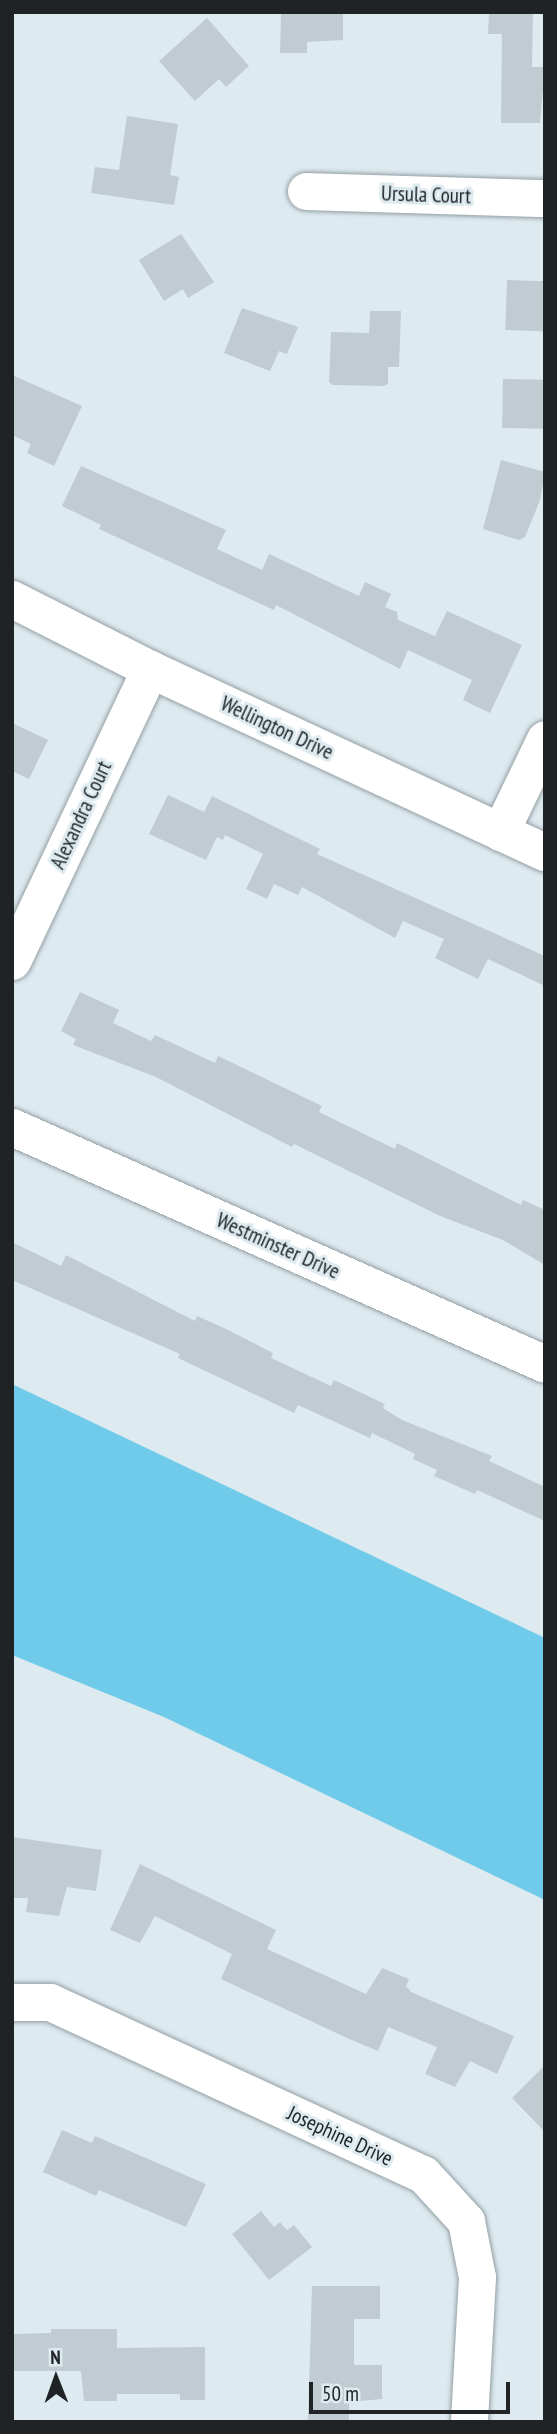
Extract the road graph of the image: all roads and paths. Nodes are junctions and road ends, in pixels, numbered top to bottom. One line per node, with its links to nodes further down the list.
1 (306, 191): 2 (street, Ursula Court)
2 (545, 198)
3 (12, 599): 4 (street, Wellington Drive)
4 (149, 669): 6 (street, Wellington Drive); 8 (street, Alexandra Court)
5 (545, 739): 6 (street)
6 (500, 832): 7 (street, Wellington Drive)
7 (545, 852)
8 (12, 961)
9 (12, 1127): 10 (street, Westminster Drive)
10 (545, 1364)
11 (12, 2002): 12 (street, Josephine Drive)
12 (470, 2422)

